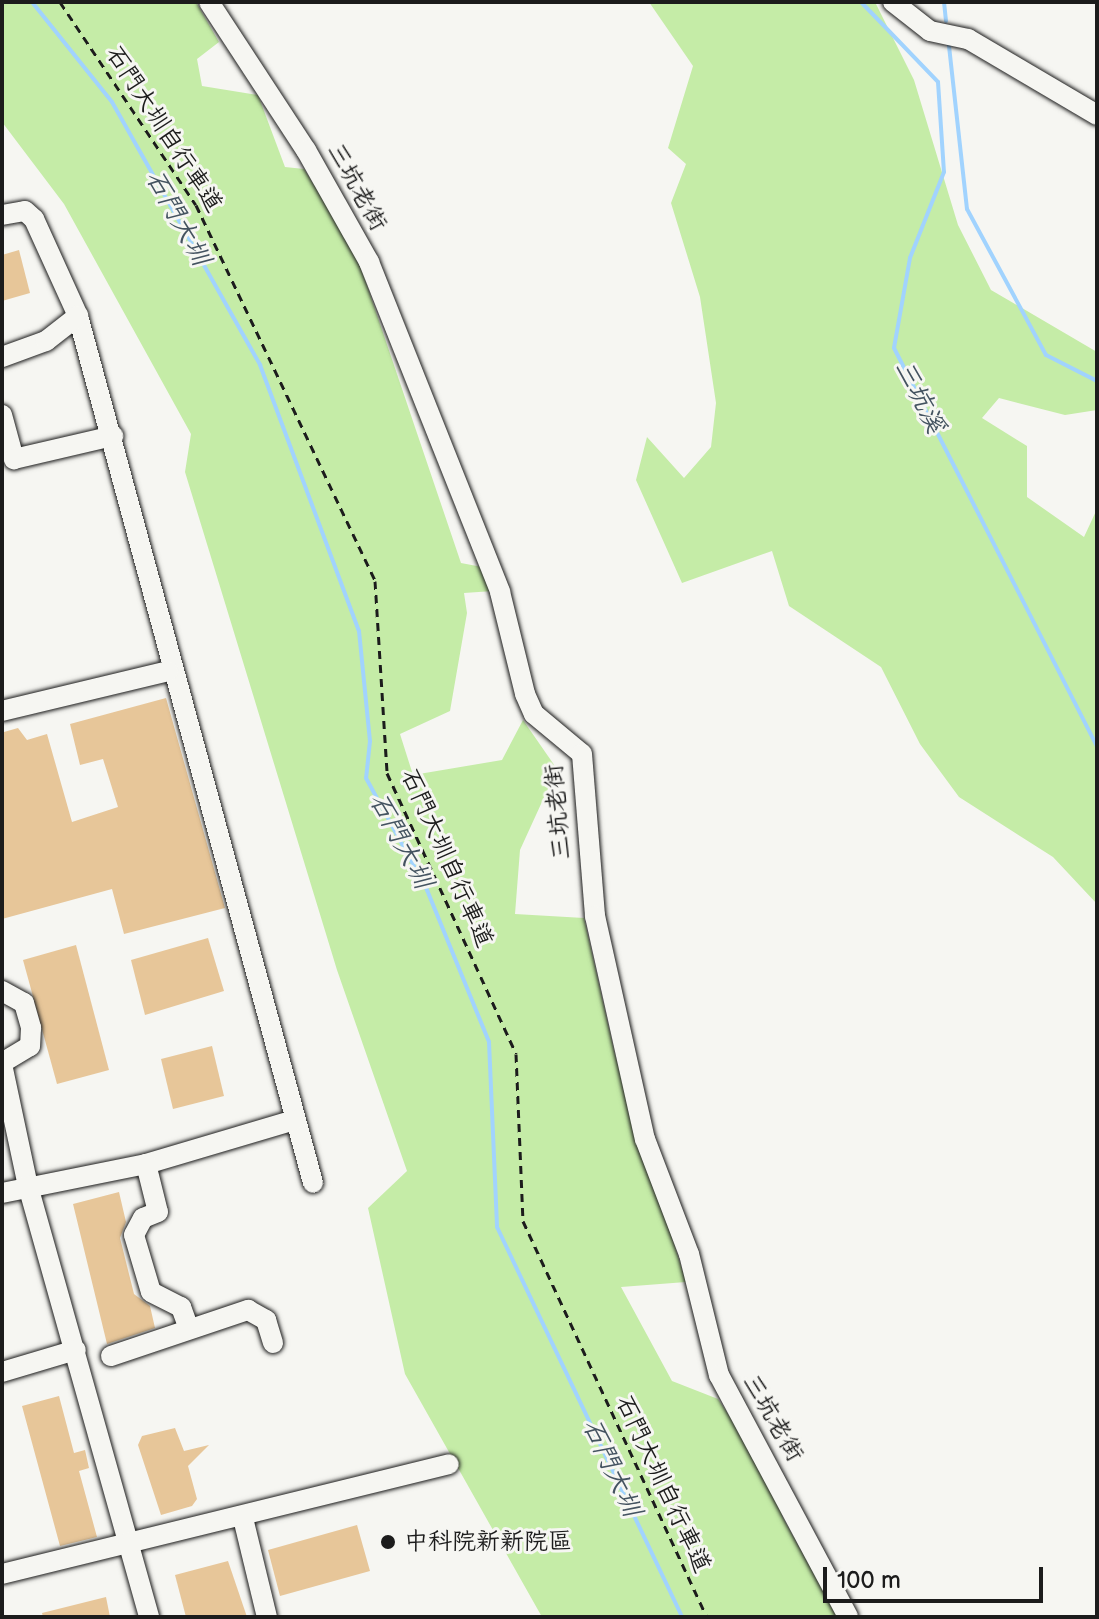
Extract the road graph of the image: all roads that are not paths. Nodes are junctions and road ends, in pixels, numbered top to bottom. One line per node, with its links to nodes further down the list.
1 (209, 2): 29 (street, 三坑老街)
2 (893, 2): 3 (street)
3 (1097, 115)
4 (2, 215): 5 (street)
5 (78, 316): 6 (street); 8 (street)
6 (2, 357)
7 (2, 415): 8 (street)
8 (113, 436): 9 (street)
9 (168, 671): 10 (street); 13 (street)
10 (2, 711)
11 (2, 991): 12 (street)
12 (2, 1064): 16 (street)
13 (295, 1120): 14 (street); 15 (street)
14 (146, 1164): 16 (street); 18 (street)
15 (313, 1183)
16 (28, 1186): 17 (street); 20 (street)
17 (2, 1193)
18 (189, 1329): 19 (street); 21 (street)
19 (273, 1343)
20 (76, 1350): 22 (street); 25 (street)
21 (111, 1356)
22 (2, 1372)
23 (449, 1464): 24 (street)
24 (243, 1518): 25 (street); 28 (street)
25 (130, 1541): 26 (street); 27 (street)
26 (2, 1574)
27 (149, 1617)
28 (267, 1617)
29 (848, 1617)

